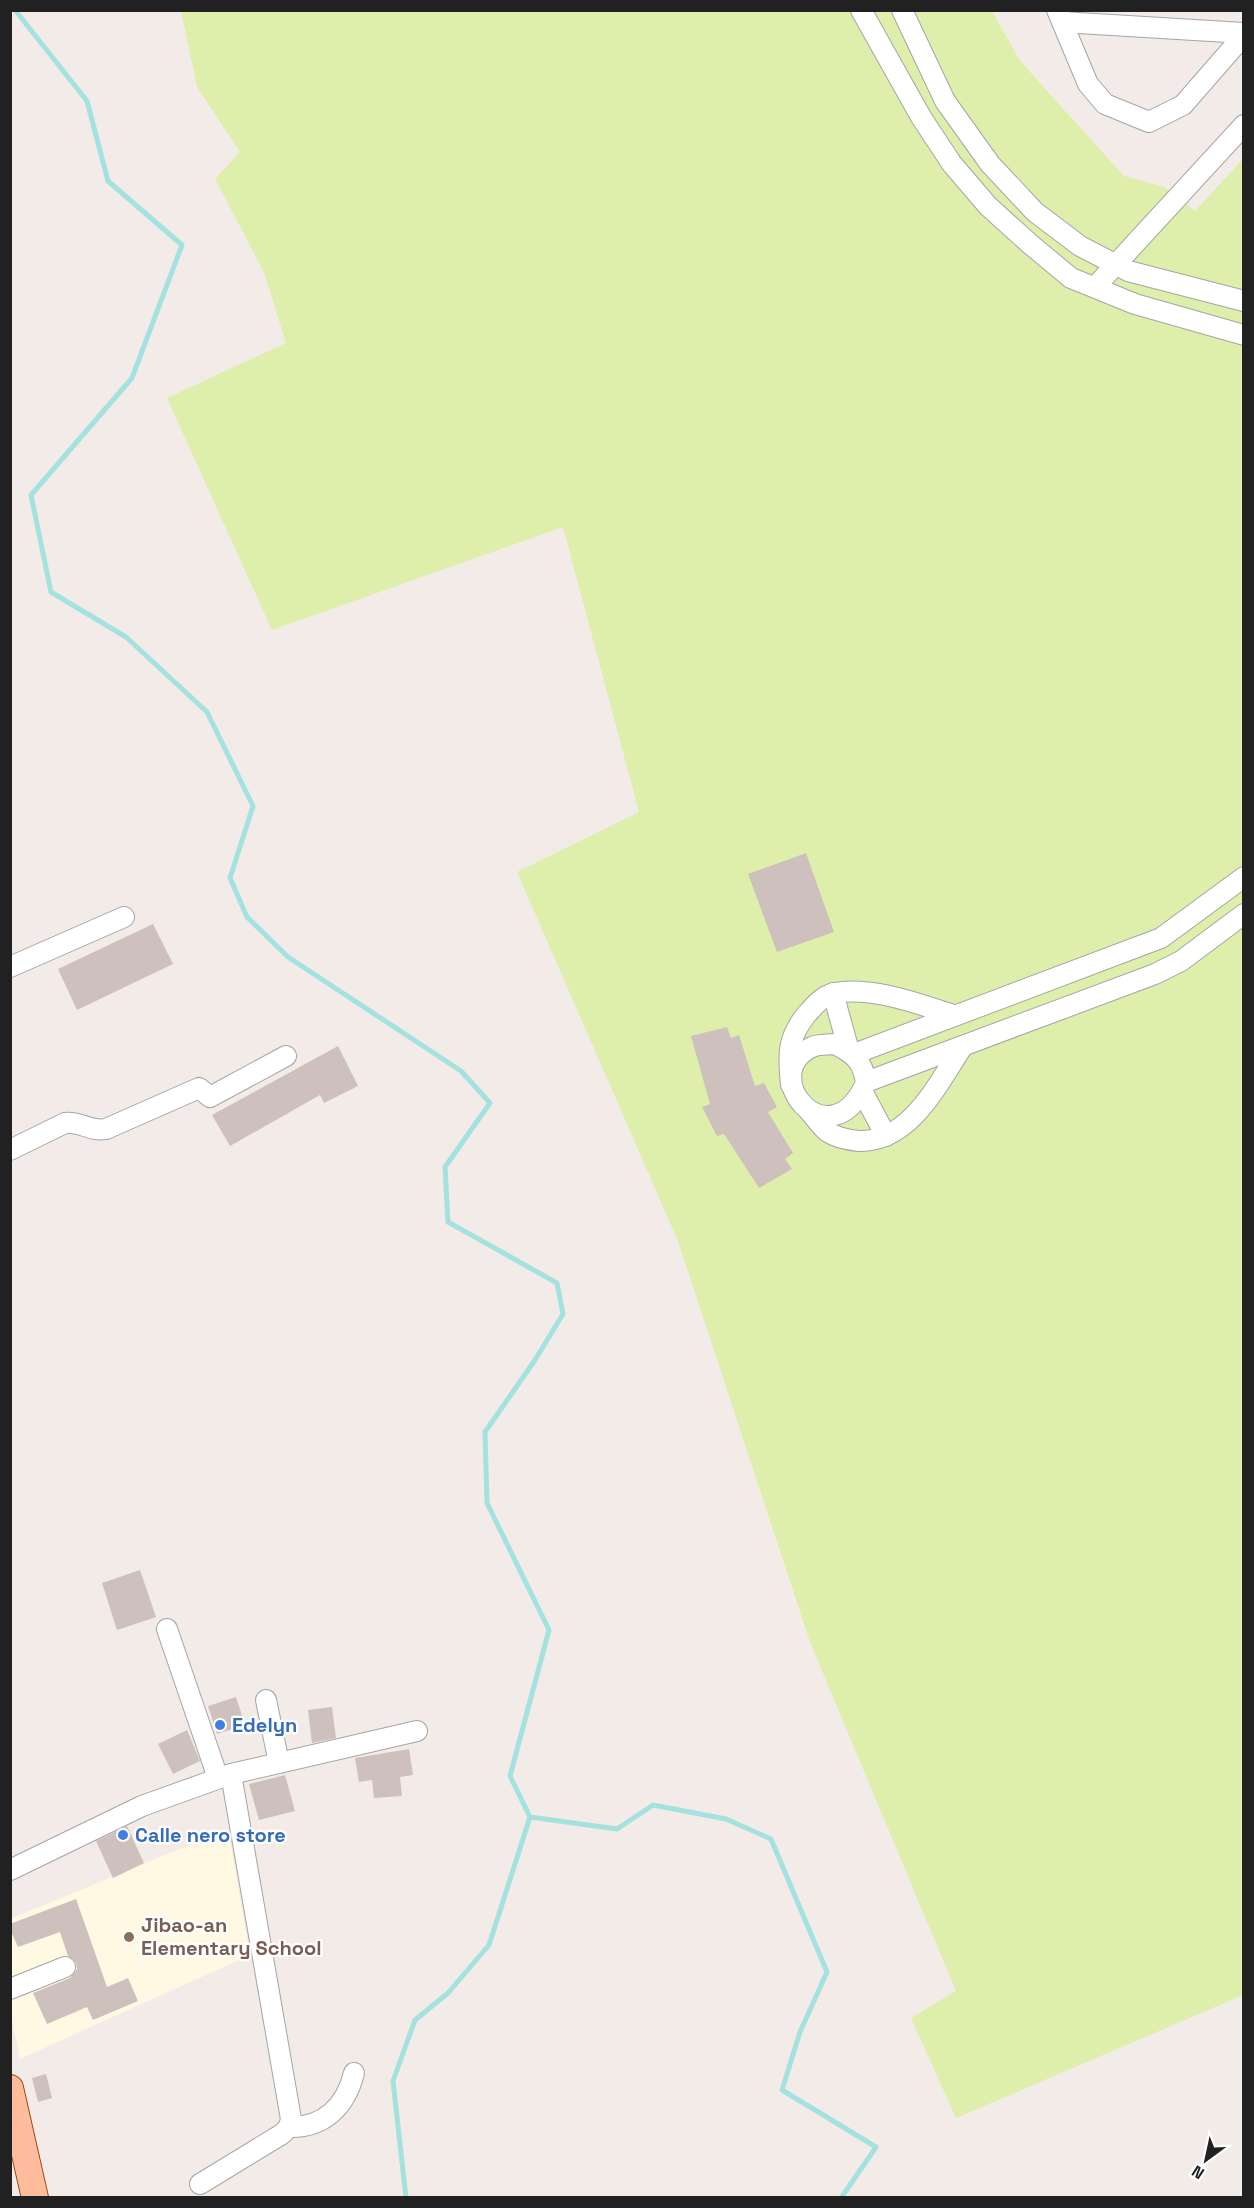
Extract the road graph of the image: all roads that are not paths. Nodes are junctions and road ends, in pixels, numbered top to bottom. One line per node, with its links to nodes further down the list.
1 (861, 10): 7 (street)
2 (902, 10): 6 (street)
3 (1060, 16): 4 (street); 4 (street)
4 (1244, 34)
5 (1244, 125): 6 (street)
6 (1115, 264): 7 (street); 8 (street)
7 (1095, 288): 9 (street)
8 (1244, 301)
9 (1244, 335)
10 (1244, 877): 15 (street)
11 (1244, 914): 17 (street)
12 (124, 917): 13 (street)
13 (10, 967)
14 (833, 993): 16 (street); 19 (street); 21 (street)
15 (1014, 993): 16 (street); 17 (street)
16 (953, 1015): 19 (street)
17 (1026, 1023): 18 (street)
18 (963, 1046): 22 (street); 24 (street)
19 (851, 1053): 21 (street); 22 (street)
20 (286, 1056): 25 (street)
21 (791, 1085): 23 (street)
22 (864, 1086): 23 (street); 24 (street)
23 (809, 1111): 24 (street)
24 (886, 1136)
25 (10, 1150)
26 (167, 1629): 30 (street)
27 (266, 1700): 29 (street)
28 (417, 1731): 29 (street)
29 (279, 1763): 30 (street)
30 (225, 1776): 31 (street); 36 (street)
31 (10, 1870)
32 (65, 1967): 33 (street)
33 (10, 1989)
34 (354, 2073): 36 (street)
35 (10, 2088): 38 (main road)
36 (289, 2127): 37 (street)
37 (200, 2184)
38 (36, 2198)

